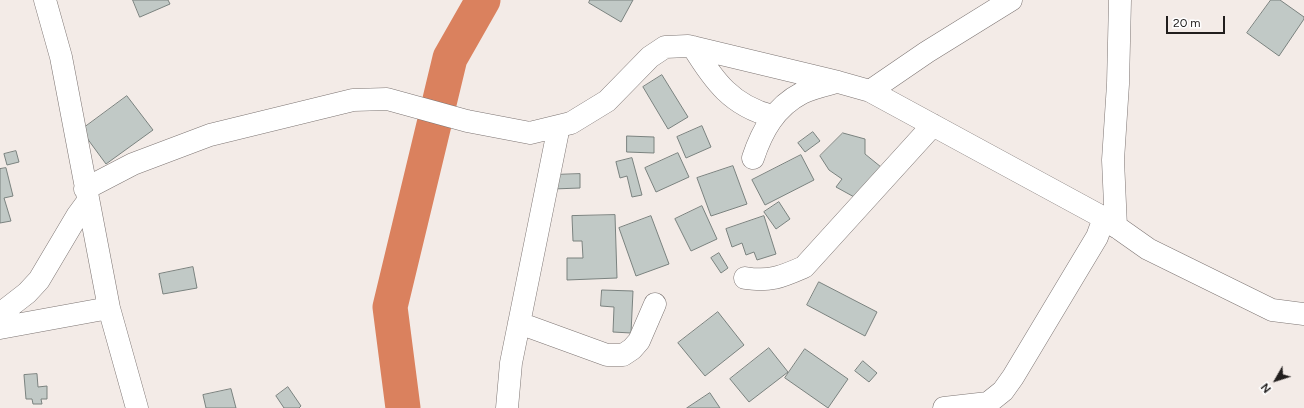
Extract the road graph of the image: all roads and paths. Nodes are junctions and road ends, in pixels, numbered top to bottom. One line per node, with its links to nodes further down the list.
1 (46, 0): 11 (street)
2 (1011, 0): 6 (street)
3 (1120, 0): 12 (street)
4 (693, 47): 5 (street); 7 (street); 9 (street)
5 (838, 82): 6 (street); 7 (street)
6 (870, 91): 8 (street)
7 (772, 116): 10 (street)
8 (933, 125): 12 (street); 13 (street)
9 (559, 126): 11 (street); 18 (street)
10 (753, 158)
11 (87, 195): 15 (street); 16 (street)
12 (1110, 222): 17 (street); 22 (street)
13 (744, 278)
14 (655, 304): 18 (street)
15 (108, 308): 19 (street); 20 (street)
16 (0, 314)
17 (1304, 314)
18 (519, 323): 21 (street)
19 (0, 328)
20 (138, 408)
21 (507, 408)
22 (944, 408)

